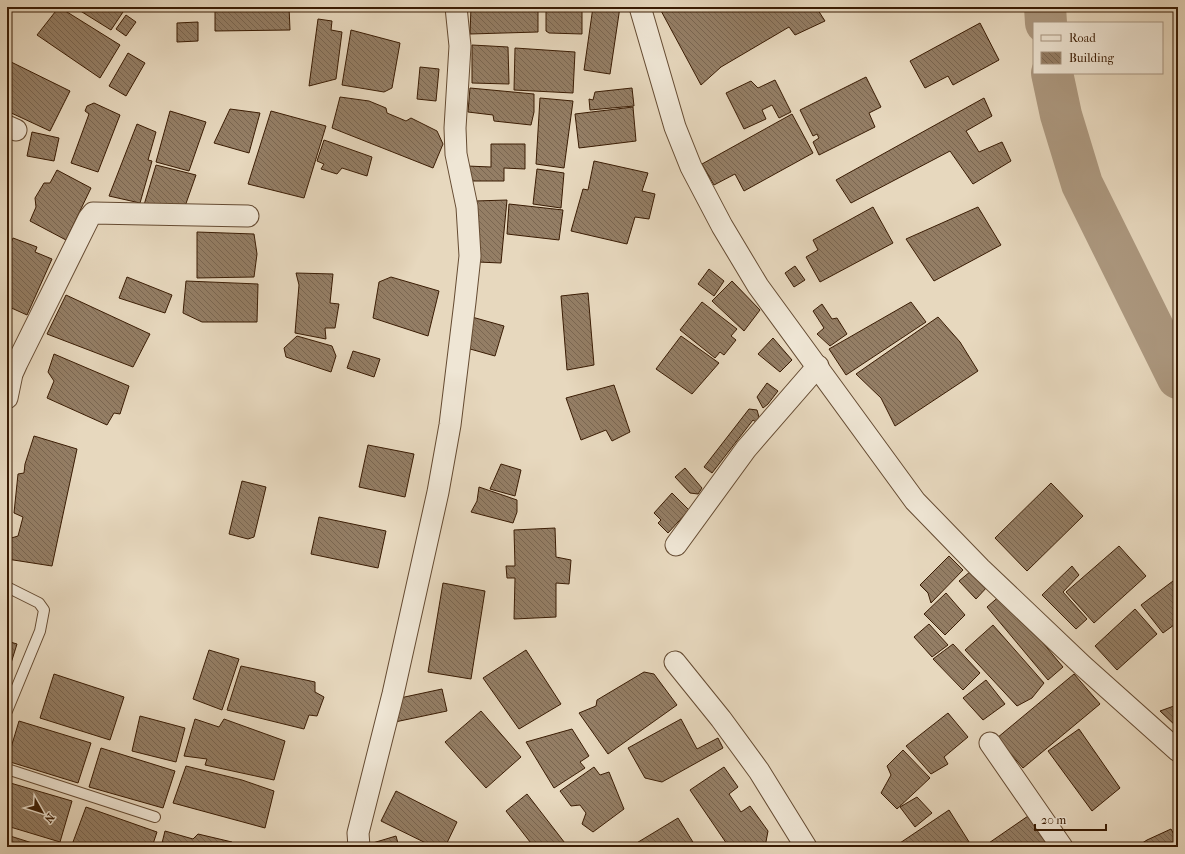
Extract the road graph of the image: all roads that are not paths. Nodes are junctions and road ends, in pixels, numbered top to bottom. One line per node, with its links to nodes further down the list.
1 (456, 7): 14 (street)
2 (640, 7): 4 (street)
3 (248, 216): 5 (street)
4 (818, 366): 6 (street); 11 (street)
5 (7, 398)
6 (676, 545)
7 (7, 587): 9 (lane)
8 (675, 662): 15 (street)
9 (7, 711)
10 (990, 743): 16 (street)
11 (1178, 751)
12 (7, 769): 13 (lane)
13 (155, 817)
14 (359, 847)
15 (806, 847)
16 (1062, 847)

